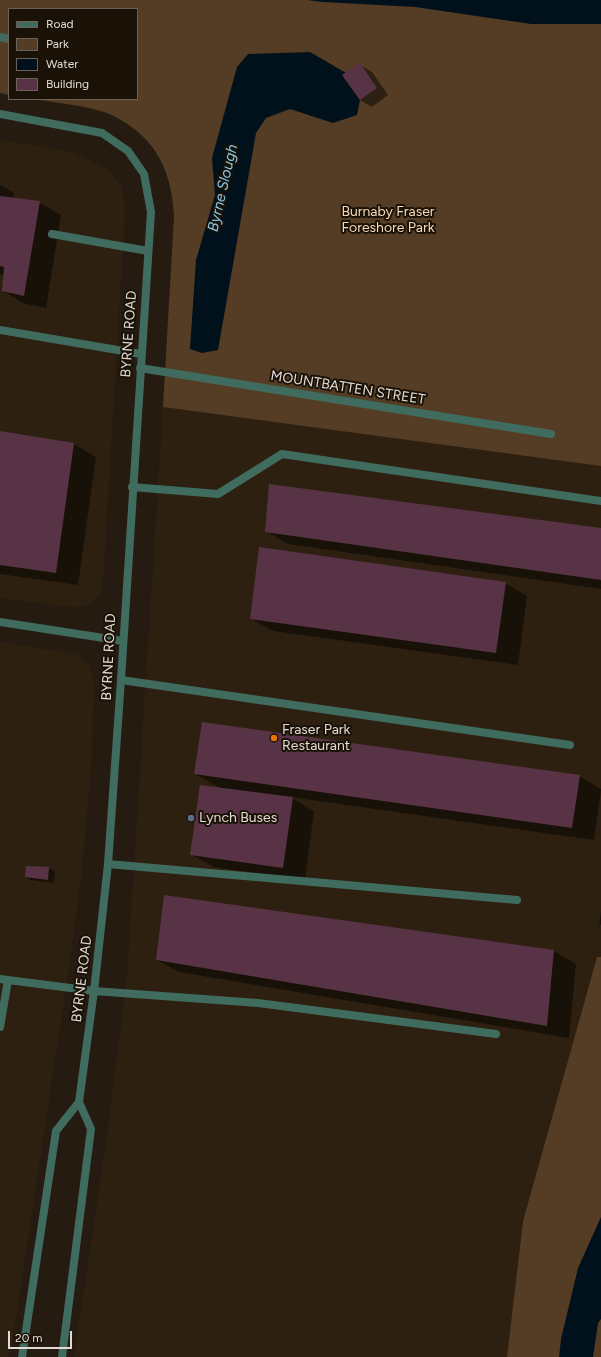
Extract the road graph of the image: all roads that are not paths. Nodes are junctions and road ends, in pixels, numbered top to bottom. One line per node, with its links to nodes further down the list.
1 (0, 114): 3 (street, BYRNE ROAD)
2 (52, 234): 3 (street)
3 (148, 251): 5 (street, BYRNE ROAD)
4 (0, 330): 5 (street)
5 (141, 354): 6 (street, BYRNE ROAD)
6 (140, 368): 7 (street, MOUNTBATTEN STREET); 8 (street, BYRNE ROAD)
7 (551, 434)
8 (132, 487): 9 (street); 11 (street, BYRNE ROAD)
9 (601, 501)
10 (0, 622): 11 (street)
11 (123, 641): 12 (street, BYRNE ROAD)
12 (121, 680): 13 (street); 14 (street, BYRNE ROAD)
13 (570, 745)
14 (108, 864): 15 (street); 17 (street, BYRNE ROAD)
15 (517, 900)
16 (4, 979): 17 (street); 18 (street)
17 (94, 991): 19 (street); 20 (street, BYRNE ROAD)
18 (0, 1027)
19 (496, 1034)
20 (79, 1102): 21 (street); 22 (street)
21 (22, 1357)
22 (62, 1357)

